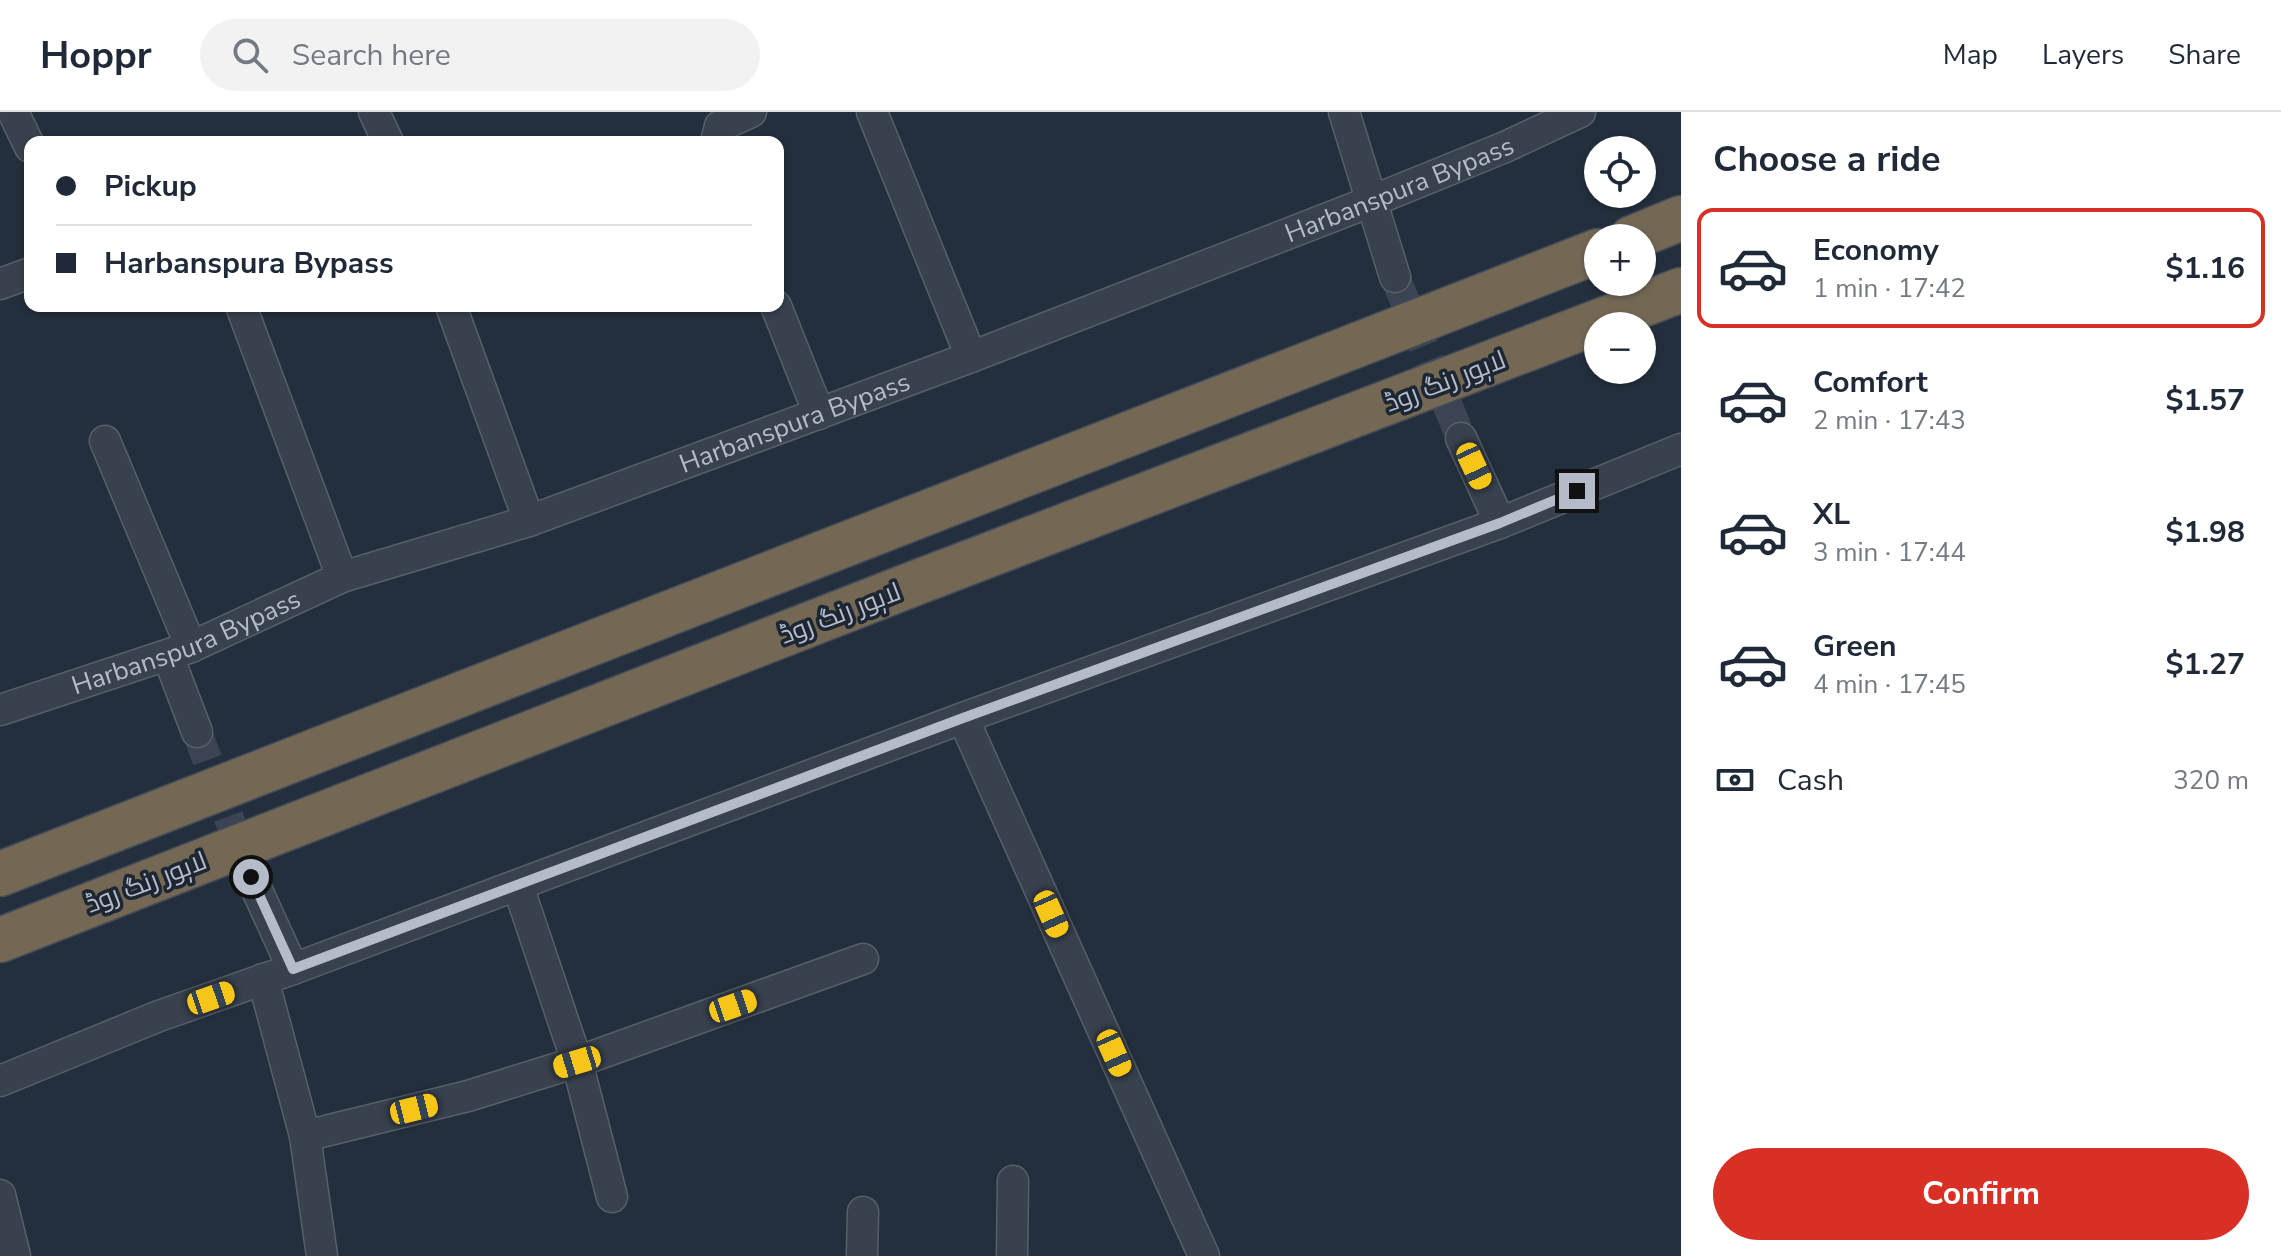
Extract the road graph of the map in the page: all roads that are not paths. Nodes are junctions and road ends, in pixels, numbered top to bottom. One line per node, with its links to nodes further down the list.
1 (13, 112): 7 (street)
2 (374, 112): 8 (street)
3 (751, 112): 9 (street)
4 (872, 112): 21 (street)
5 (1344, 112): 10 (street)
6 (1580, 112): 10 (street, Harbanspura Bypass)
7 (25, 136)
8 (385, 136)
9 (718, 136)
10 (1372, 201): 15 (street); 21 (street, Harbanspura Bypass)
11 (1681, 218): 12 (highway)
12 (1656, 228)
13 (1584, 256): 33 (highway)
14 (24, 275): 16 (street)
15 (1395, 277)
16 (0, 284)
17 (1681, 290): 36 (highway, لاہور رنگ روڈ)
18 (243, 312): 28 (street)
19 (453, 312): 26 (street)
20 (778, 312): 22 (street)
21 (971, 357): 22 (street, Harbanspura Bypass)
22 (819, 414): 26 (street, Harbanspura Bypass)
23 (1461, 438): 27 (street)
24 (105, 441): 29 (street)
25 (1681, 449): 27 (street)
26 (529, 521): 28 (street, Harbanspura Bypass)
27 (1500, 523): 31 (street)
28 (342, 577): 29 (street, Harbanspura Bypass)
29 (180, 652): 30 (street, Harbanspura Bypass); 32 (street)
30 (0, 710)
31 (963, 718): 35 (street); 51 (street)
32 (197, 732)
33 (0, 874)
34 (251, 877): 38 (street)
35 (518, 886): 38 (street); 40 (street)
36 (0, 940)
37 (863, 959): 40 (street)
38 (293, 969): 39 (street)
39 (263, 979): 41 (street); 42 (street)
40 (577, 1062): 42 (street); 45 (street)
41 (0, 1081)
42 (305, 1136): 48 (street)
43 (1013, 1181): 50 (street)
44 (0, 1195): 47 (street)
45 (612, 1197)
46 (863, 1212): 49 (street)
47 (15, 1256)
48 (322, 1256)
49 (862, 1256)
50 (1012, 1256)
51 (1204, 1256)

